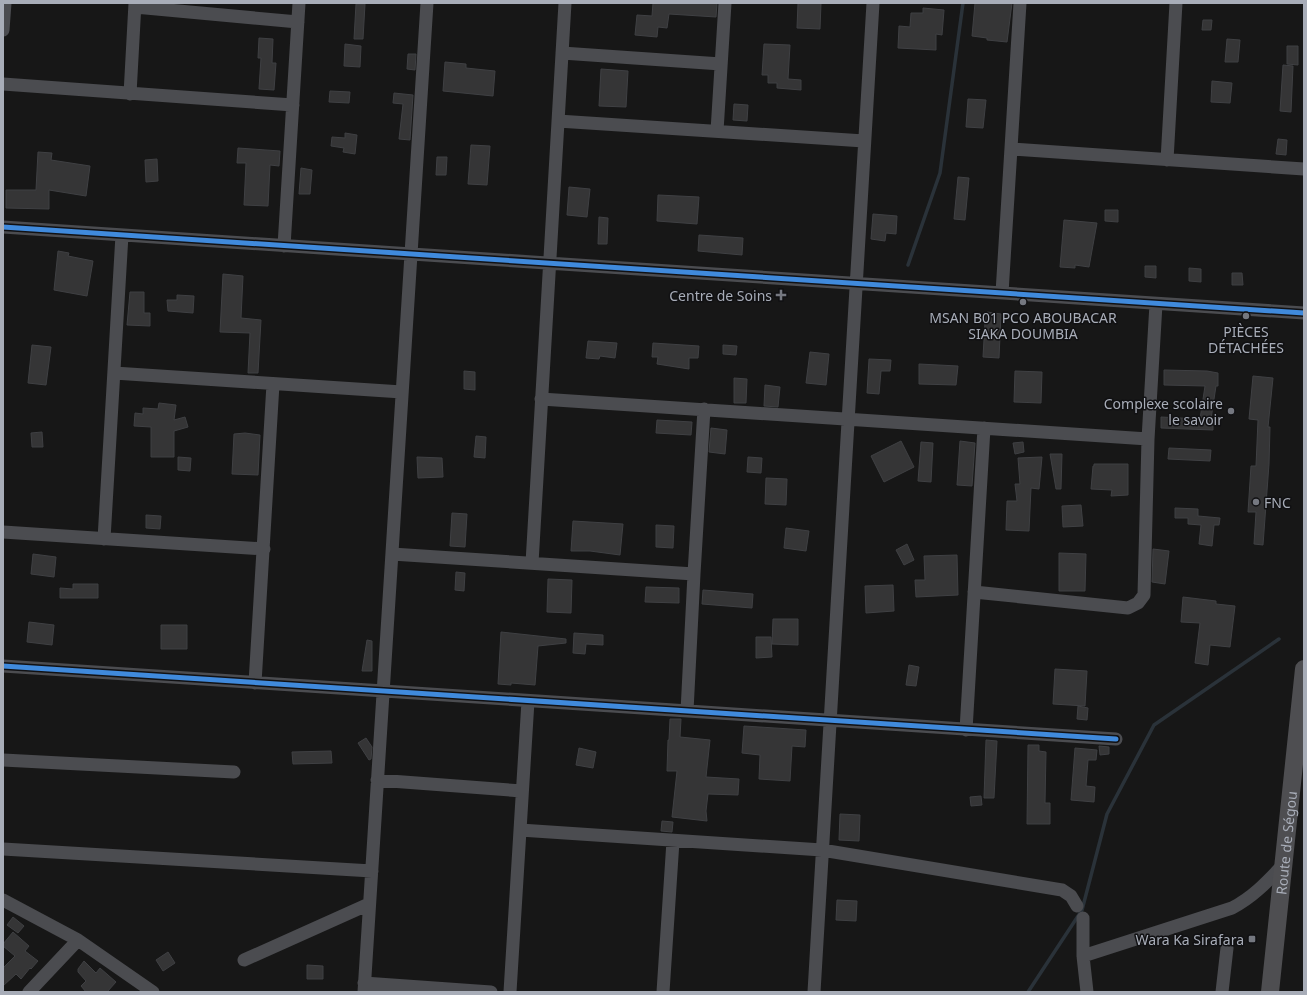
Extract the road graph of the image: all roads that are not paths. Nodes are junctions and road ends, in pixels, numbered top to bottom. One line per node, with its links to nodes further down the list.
1 (5, 3): 11 (street)
2 (299, 3): 10 (street)
3 (427, 3): 26 (street)
4 (565, 3): 12 (street)
5 (725, 3): 13 (street)
6 (873, 3): 19 (street)
7 (1020, 3): 20 (street)
8 (1176, 3): 21 (street)
9 (135, 5): 10 (street); 15 (street)
10 (298, 22): 16 (street)
11 (3, 30)
12 (562, 53): 13 (street); 17 (street)
13 (721, 64): 18 (street)
14 (3, 84): 15 (street)
15 (130, 94): 16 (street)
16 (293, 105): 25 (street)
17 (558, 121): 18 (street); 27 (street)
18 (717, 131): 19 (street)
19 (864, 141): 28 (street)
20 (1011, 149): 21 (street); 29 (street)
21 (1167, 160): 22 (street)
22 (1304, 169)
23 (3, 227): 24 (street)
24 (122, 235): 25 (street); 32 (street)
25 (284, 246): 26 (street)
26 (411, 254): 27 (street); 34 (street)
27 (550, 263): 28 (street); 35 (street)
28 (856, 284): 29 (street); 37 (street)
29 (1002, 293): 30 (street)
30 (1156, 304): 31 (street); 39 (street)
31 (1304, 313)
32 (114, 373): 33 (street); 41 (street)
33 (273, 384): 34 (street); 42 (street)
34 (402, 392): 43 (street)
35 (541, 399): 36 (street); 44 (street)
36 (704, 409): 37 (street); 45 (street)
37 (848, 419): 38 (street); 53 (street)
38 (984, 428): 39 (street); 46 (street)
39 (1148, 439): 46 (street)
40 (3, 532): 41 (street)
41 (104, 538): 42 (street)
42 (264, 549): 49 (street)
43 (392, 554): 44 (street); 50 (street)
44 (532, 564): 45 (street)
45 (694, 574): 52 (street)
46 (974, 592): 54 (street)
47 (3, 666): 49 (street)
48 (1304, 669): 64 (highway, Route de Ségou)
49 (255, 683): 50 (street)
50 (383, 691): 51 (street); 58 (street)
51 (528, 701): 52 (street); 59 (street)
52 (688, 711): 53 (street)
53 (830, 721): 54 (street); 63 (street)
54 (966, 730): 55 (street)
55 (1116, 740)
56 (3, 760): 57 (street)
57 (234, 772)
58 (377, 780): 59 (street); 65 (street)
59 (522, 791): 60 (street)
60 (520, 830): 61 (street); 76 (street)
61 (672, 841): 63 (street); 77 (street)
62 (3, 849): 65 (street)
63 (822, 850): 70 (street); 78 (street)
64 (1283, 865): 70 (street); 81 (highway, Route de Ségou)
65 (372, 871): 67 (street)
66 (3, 900): 68 (street)
67 (369, 904): 71 (street); 72 (street)
68 (78, 940): 73 (street); 74 (street)
69 (1227, 948): 80 (street)
70 (1083, 956): 79 (street)
71 (244, 960)
72 (364, 987): 75 (street)
73 (29, 992)
74 (153, 992)
75 (491, 992)
76 (510, 992)
77 (664, 992)
78 (814, 992)
79 (1088, 992)
80 (1222, 992)
81 (1270, 992)

